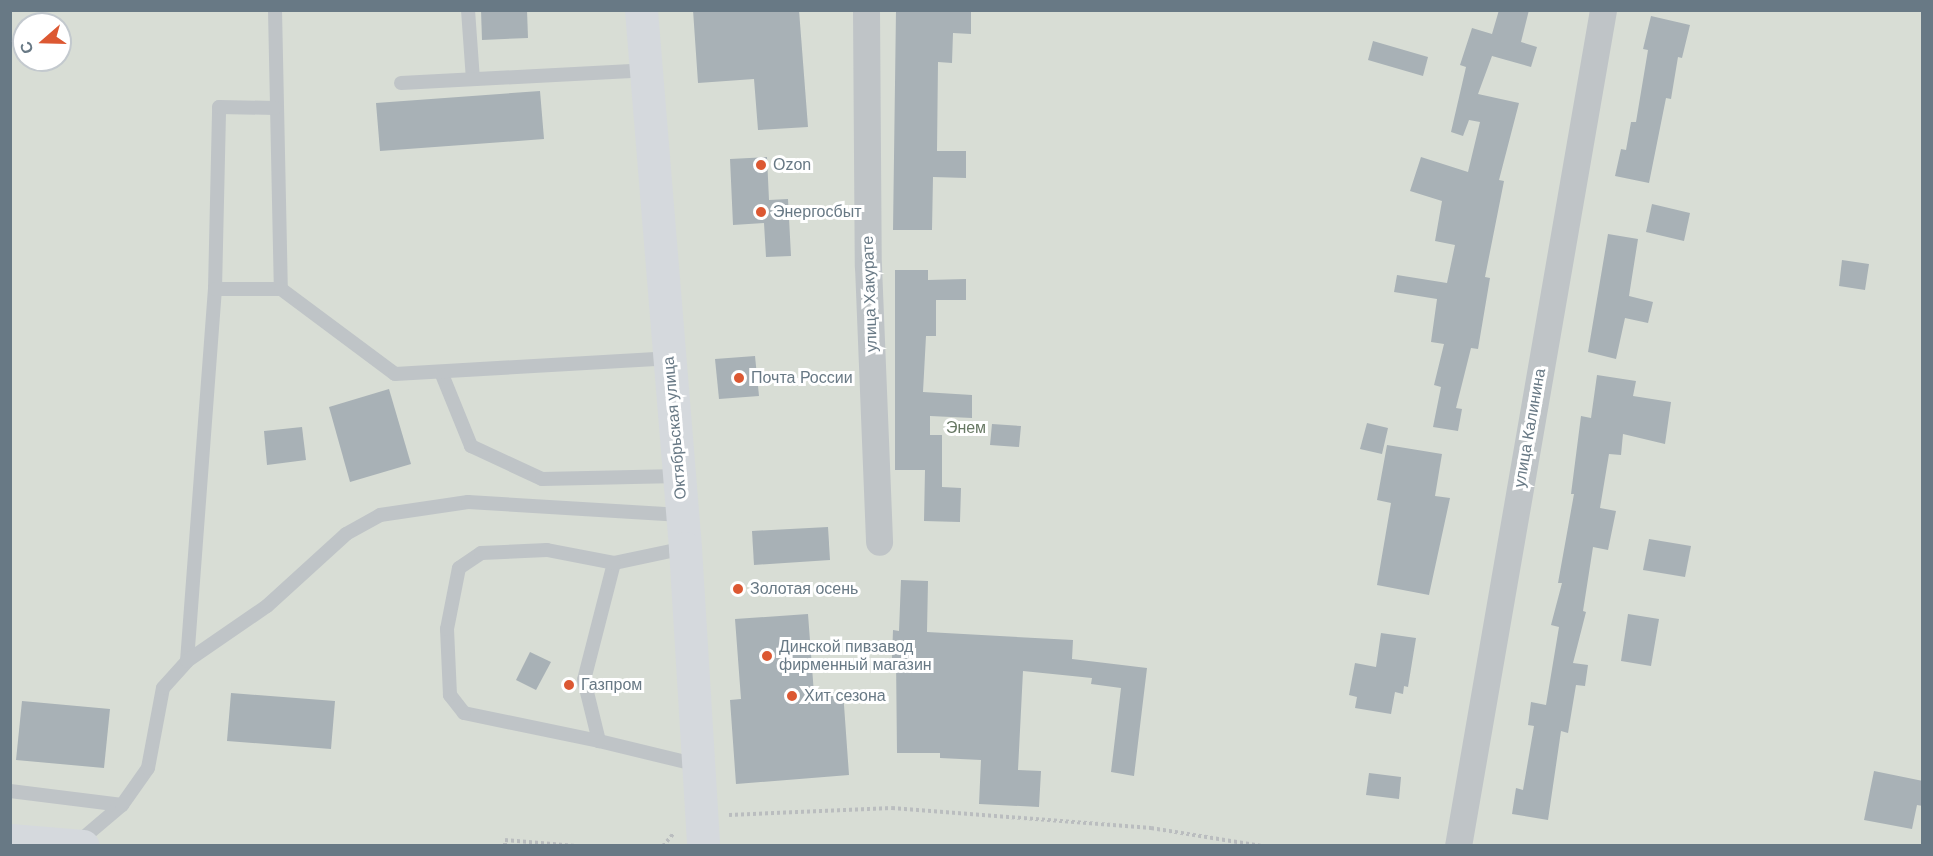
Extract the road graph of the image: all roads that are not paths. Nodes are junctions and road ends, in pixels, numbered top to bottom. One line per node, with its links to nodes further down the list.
1 (275, 10): 9 (lane)
2 (468, 10): 7 (lane)
3 (641, 10): 6 (main road, Октябрьская улица)
4 (866, 10): 16 (street, улица Хакурате)
5 (1603, 10): 27 (street, улица Калинина)
6 (646, 70): 7 (lane); 12 (main road, Октябрьская улица)
7 (473, 79): 8 (lane)
8 (401, 82)
9 (275, 108): 10 (lane); 11 (lane)
10 (216, 289): 11 (lane); 19 (lane)
11 (281, 289): 13 (lane)
12 (669, 358): 13 (lane); 14 (main road, Октябрьская улица)
13 (441, 372): 14 (lane)
14 (679, 476): 15 (main road, Октябрьская улица)
15 (682, 515): 17 (main road, Октябрьская улица); 19 (lane)
16 (879, 542)
17 (685, 549): 18 (lane); 21 (main road, Октябрьская улица)
18 (614, 563): 20 (lane); 20 (lane)
19 (187, 661): 23 (lane)
20 (599, 741): 21 (lane)
21 (700, 765): 24 (main road, Октябрьская улица)
22 (10, 791): 23 (lane)
23 (122, 805): 26 (lane)
24 (703, 831)
25 (10, 840): 26 (main road)
26 (79, 845)
27 (1458, 846)

